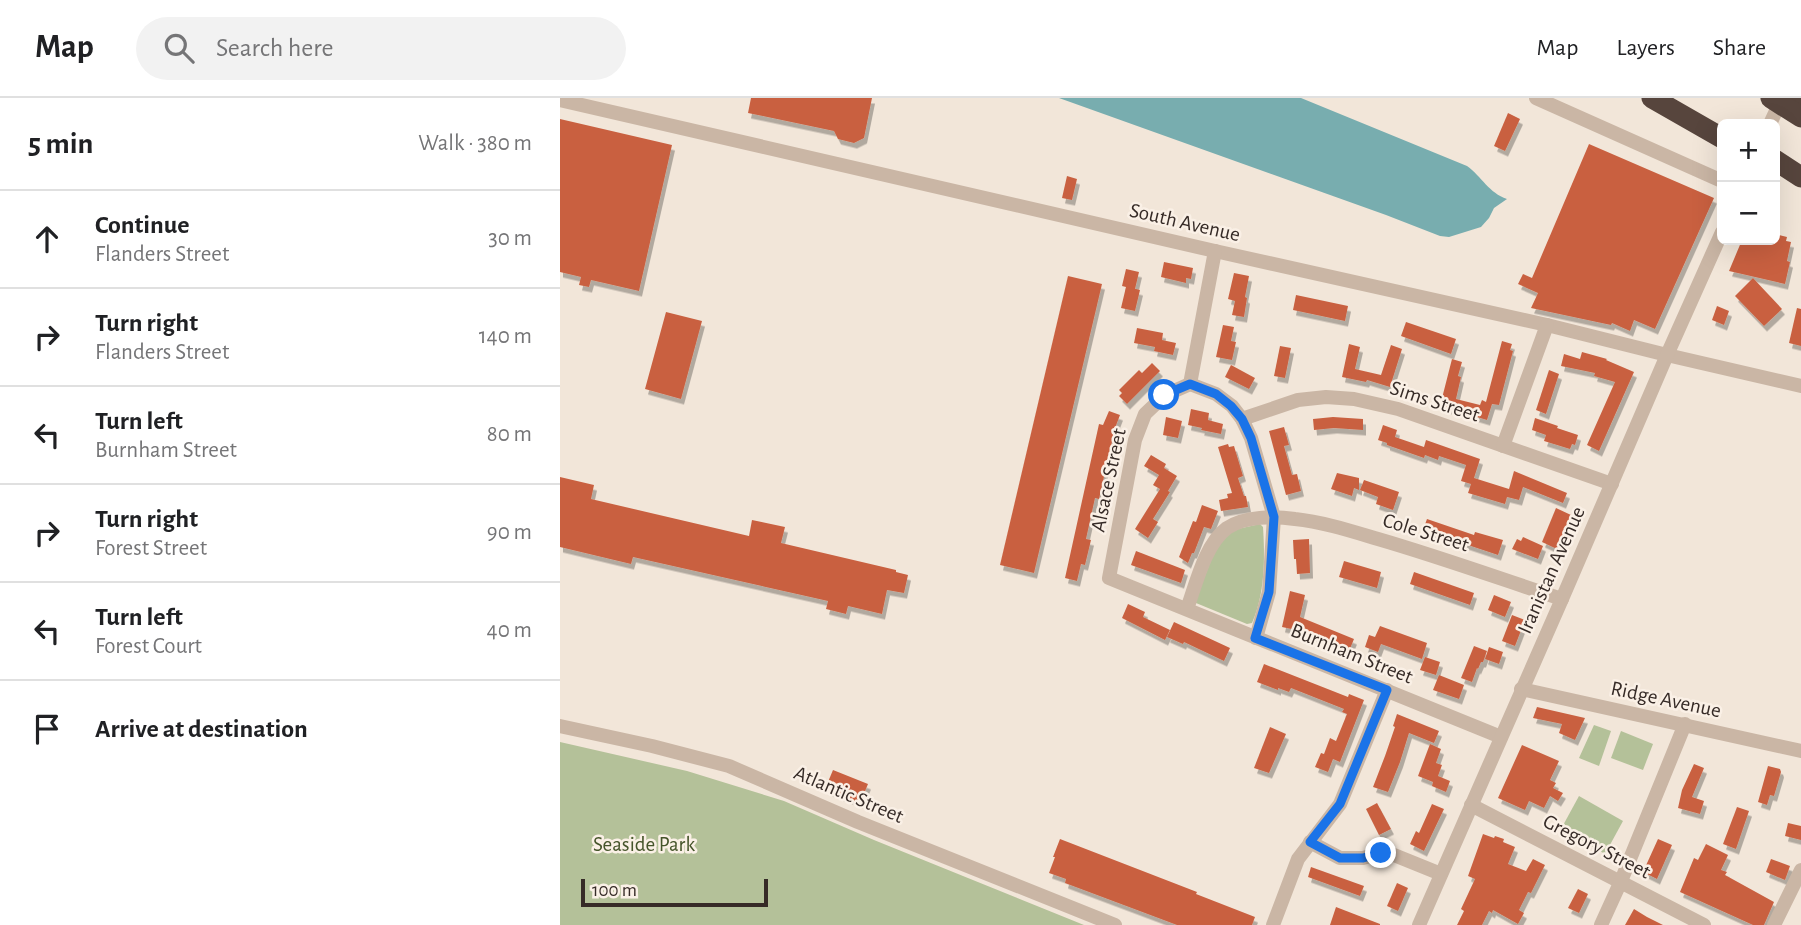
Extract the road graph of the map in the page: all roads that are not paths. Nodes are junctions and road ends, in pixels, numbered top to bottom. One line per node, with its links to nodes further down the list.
1 (1536, 98): 14 (street)
2 (1652, 98): 10 (highway)
3 (1679, 98): 9 (highway)
4 (1771, 98): 7 (highway, bridge)
5 (1782, 98): 8 (street)
6 (560, 100): 17 (street, South Avenue)
7 (1801, 117)
8 (1772, 119)
9 (1717, 123)
10 (1717, 135)
11 (1780, 163): 13 (highway)
12 (1780, 171): 15 (highway)
13 (1801, 177)
14 (1717, 179)
15 (1801, 183)
16 (1717, 243): 19 (street, Iranistan Avenue)
17 (1215, 251): 18 (street, South Avenue); 20 (street)
18 (1547, 325): 19 (street, South Avenue); 23 (street)
19 (1667, 355): 21 (street, South Avenue); 24 (street, Iranistan Avenue)
20 (1190, 384): 22 (street); 26 (street, Alsace Street)
21 (1801, 386)
22 (1242, 419): 23 (street, Sims Street); 25 (street)
23 (1503, 446): 24 (street, Sims Street)
24 (1612, 484): 27 (street, Iranistan Avenue)
25 (1274, 517): 27 (street, Cole Street); 28 (street, Cole Street); 29 (street)
26 (1109, 578): 28 (street, Burnham Street)
27 (1562, 599): 30 (street, Iranistan Avenue)
28 (1187, 609): 29 (street, Burnham Street)
29 (1255, 638): 31 (street, Burnham Street)
30 (1521, 689): 32 (street, Ridge Avenue); 34 (street, Iranistan Avenue)
31 (1387, 690): 34 (street, Burnham Street); 37 (street)
32 (1685, 724): 35 (street, Ridge Avenue); 40 (street)
33 (560, 726): 41 (street, Atlantic Street)
34 (1501, 737): 36 (street, Iranistan Avenue)
35 (1801, 751)
36 (1471, 805): 39 (street, Iranistan Avenue); 40 (street, Gregory Street)
37 (1310, 842): 39 (street); 42 (street)
38 (1801, 870): 46 (street)
39 (1441, 874): 43 (street, Iranistan Avenue)
40 (1621, 881): 44 (street); 45 (street, Gregory Street)
41 (1115, 925)
42 (1273, 925)
43 (1419, 925)
44 (1601, 925)
45 (1704, 925)
46 (1774, 925)

